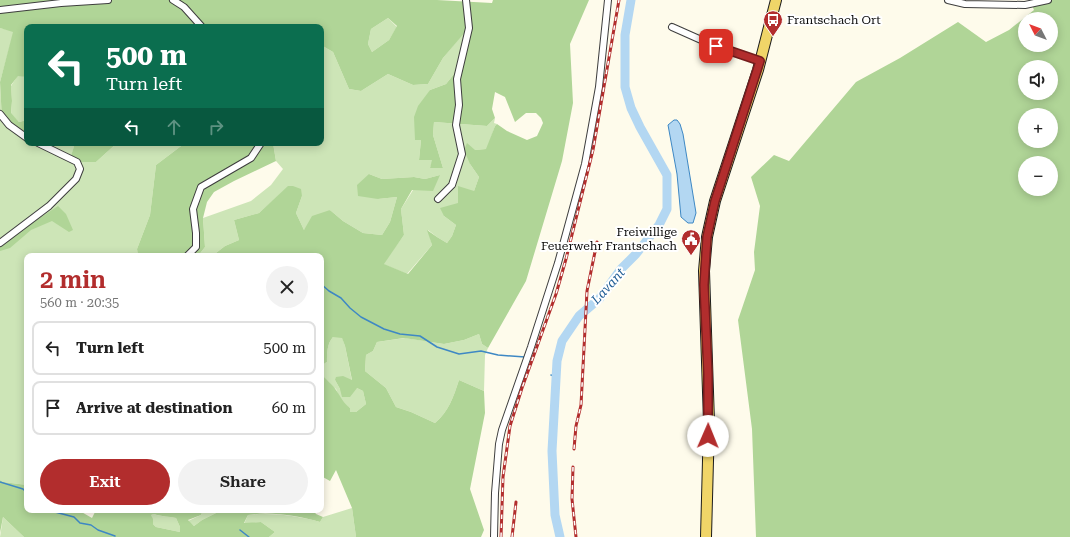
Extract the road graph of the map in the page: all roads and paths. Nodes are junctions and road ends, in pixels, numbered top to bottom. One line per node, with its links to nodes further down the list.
1 (108, 0): 8 (street)
2 (173, 0): 9 (street)
3 (466, 0): 16 (street)
4 (608, 0): 19 (street)
5 (776, 0): 11 (main road)
6 (948, 0): 7 (street)
7 (1048, 0)
8 (0, 10)
9 (199, 24)
10 (672, 27): 11 (street)
11 (760, 61): 20 (main road)
12 (0, 114): 13 (street)
13 (24, 136)
14 (44, 146): 17 (street)
15 (259, 146): 18 (street)
16 (438, 199)
17 (0, 243)
18 (190, 253)
19 (494, 537)
20 (706, 537)

